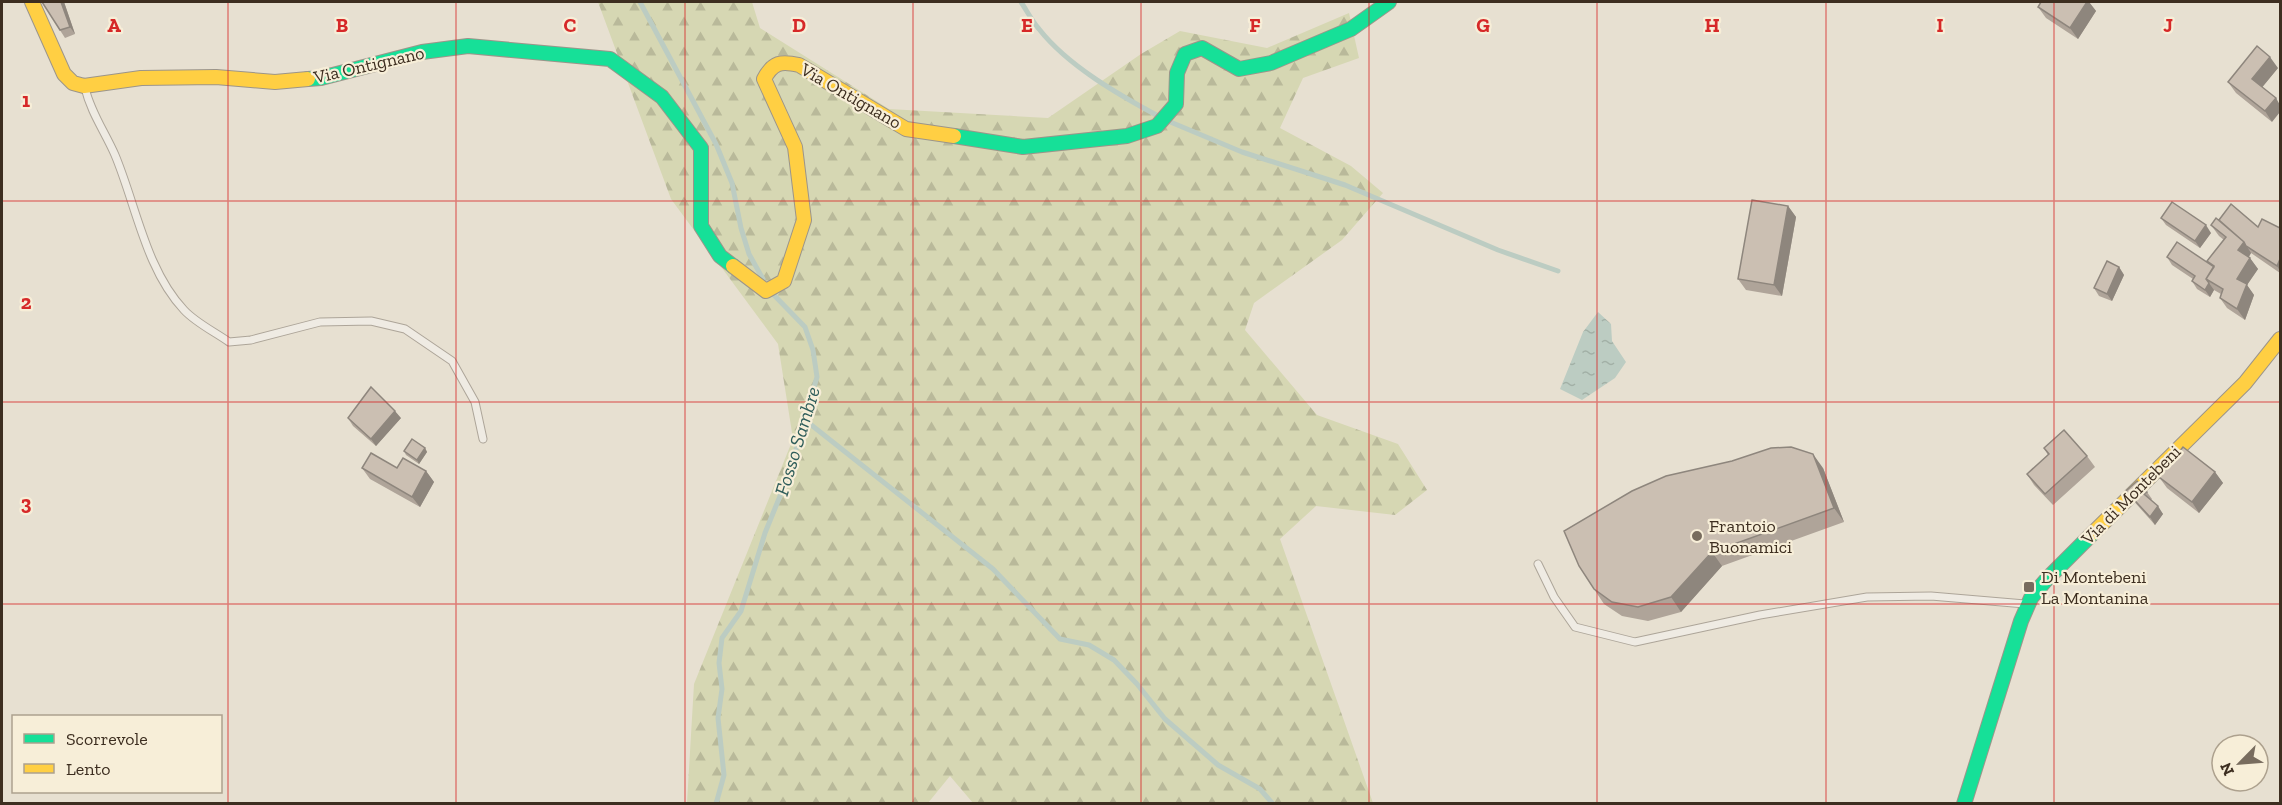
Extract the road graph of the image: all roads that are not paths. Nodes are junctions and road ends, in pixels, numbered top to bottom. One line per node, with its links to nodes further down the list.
1 (32, 2): 3 (street)
2 (1389, 2): 3 (street, Via Ontignano)
3 (84, 86): 5 (lane)
4 (2280, 339): 7 (street, Via di Montebeni)
5 (483, 439)
6 (1538, 564): 7 (lane)
7 (2028, 604): 8 (street, Via di Montebeni)
8 (1964, 803)

